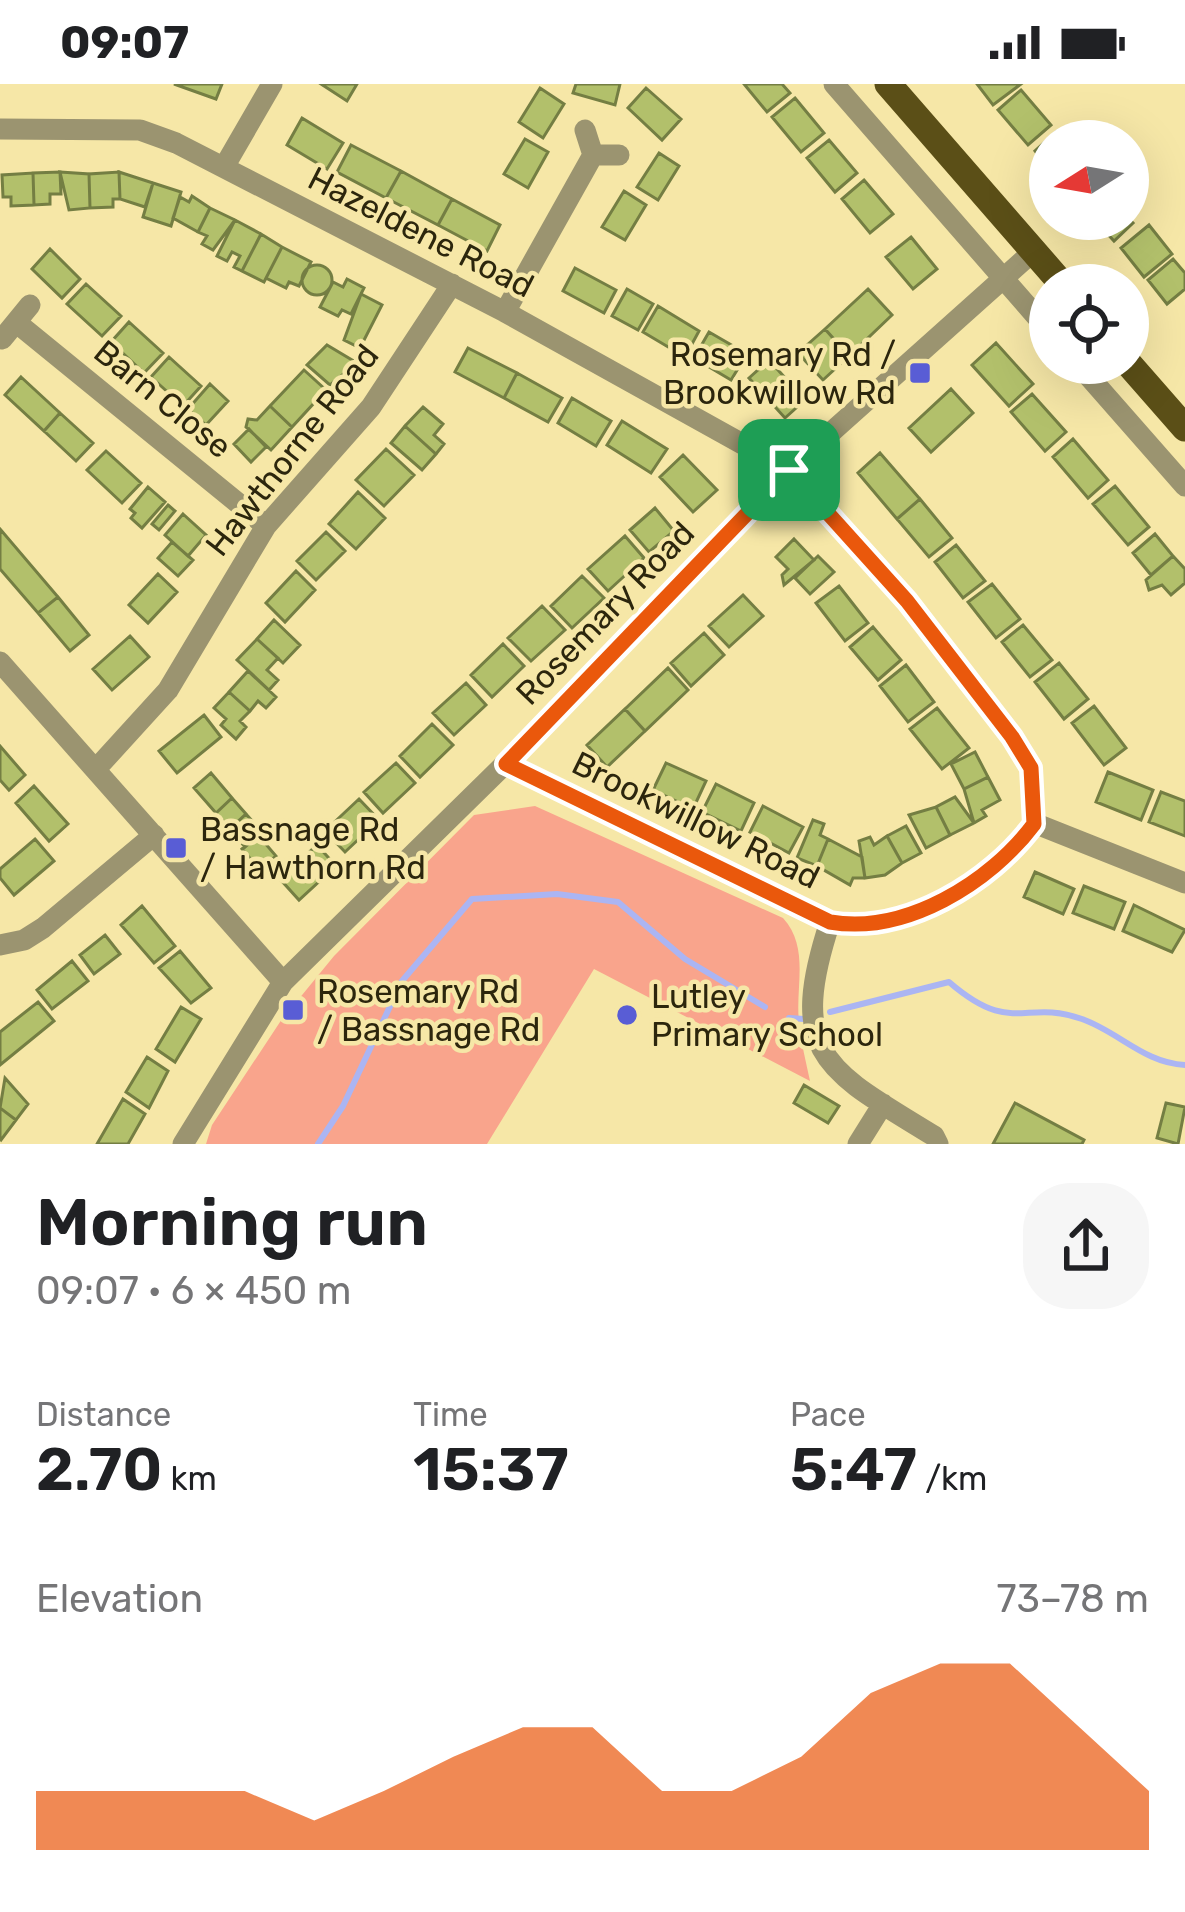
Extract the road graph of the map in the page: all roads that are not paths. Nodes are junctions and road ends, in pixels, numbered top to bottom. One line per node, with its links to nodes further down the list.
1 (272, 84): 8 (street)
2 (834, 84): 11 (street)
3 (888, 84): 9 (main road)
4 (0, 130): 8 (street, Hazeldene Road)
5 (585, 130): 6 (street)
6 (592, 155): 7 (street); 14 (street)
7 (619, 155)
8 (224, 167): 12 (street, Hazeldene Road)
9 (1035, 250): 10 (main road); 11 (street, Rosemary Road)
10 (1047, 264)
11 (1001, 276): 13 (street); 19 (street, Rosemary Road)
12 (452, 284): 14 (street, Hazeldene Road); 21 (street, Hawthorne Road)
13 (1029, 308)
14 (506, 312): 19 (street, Hazeldene Road)
15 (16, 322): 21 (street, Barn Close)
16 (1095, 384): 20 (street)
17 (1146, 384): 18 (main road)
18 (1185, 428)
19 (789, 470): 23 (street, Rosemary Road); 25 (street)
20 (1185, 486)
21 (266, 526): 24 (street, Hawthorne Road)
22 (0, 662): 24 (street)
23 (506, 764): 28 (street, Brookwillow Road); 30 (street, Rosemary Road)
24 (96, 769): 26 (street)
25 (1034, 824): 27 (street); 28 (street, Brookwillow Road)
26 (154, 835): 29 (street); 30 (street)
27 (1185, 883)
28 (830, 922): 31 (street)
29 (0, 945)
30 (283, 982): 32 (street, Rosemary Road)
31 (883, 1104): 33 (street); 34 (street)
32 (183, 1144)
33 (858, 1144)
34 (938, 1144)

